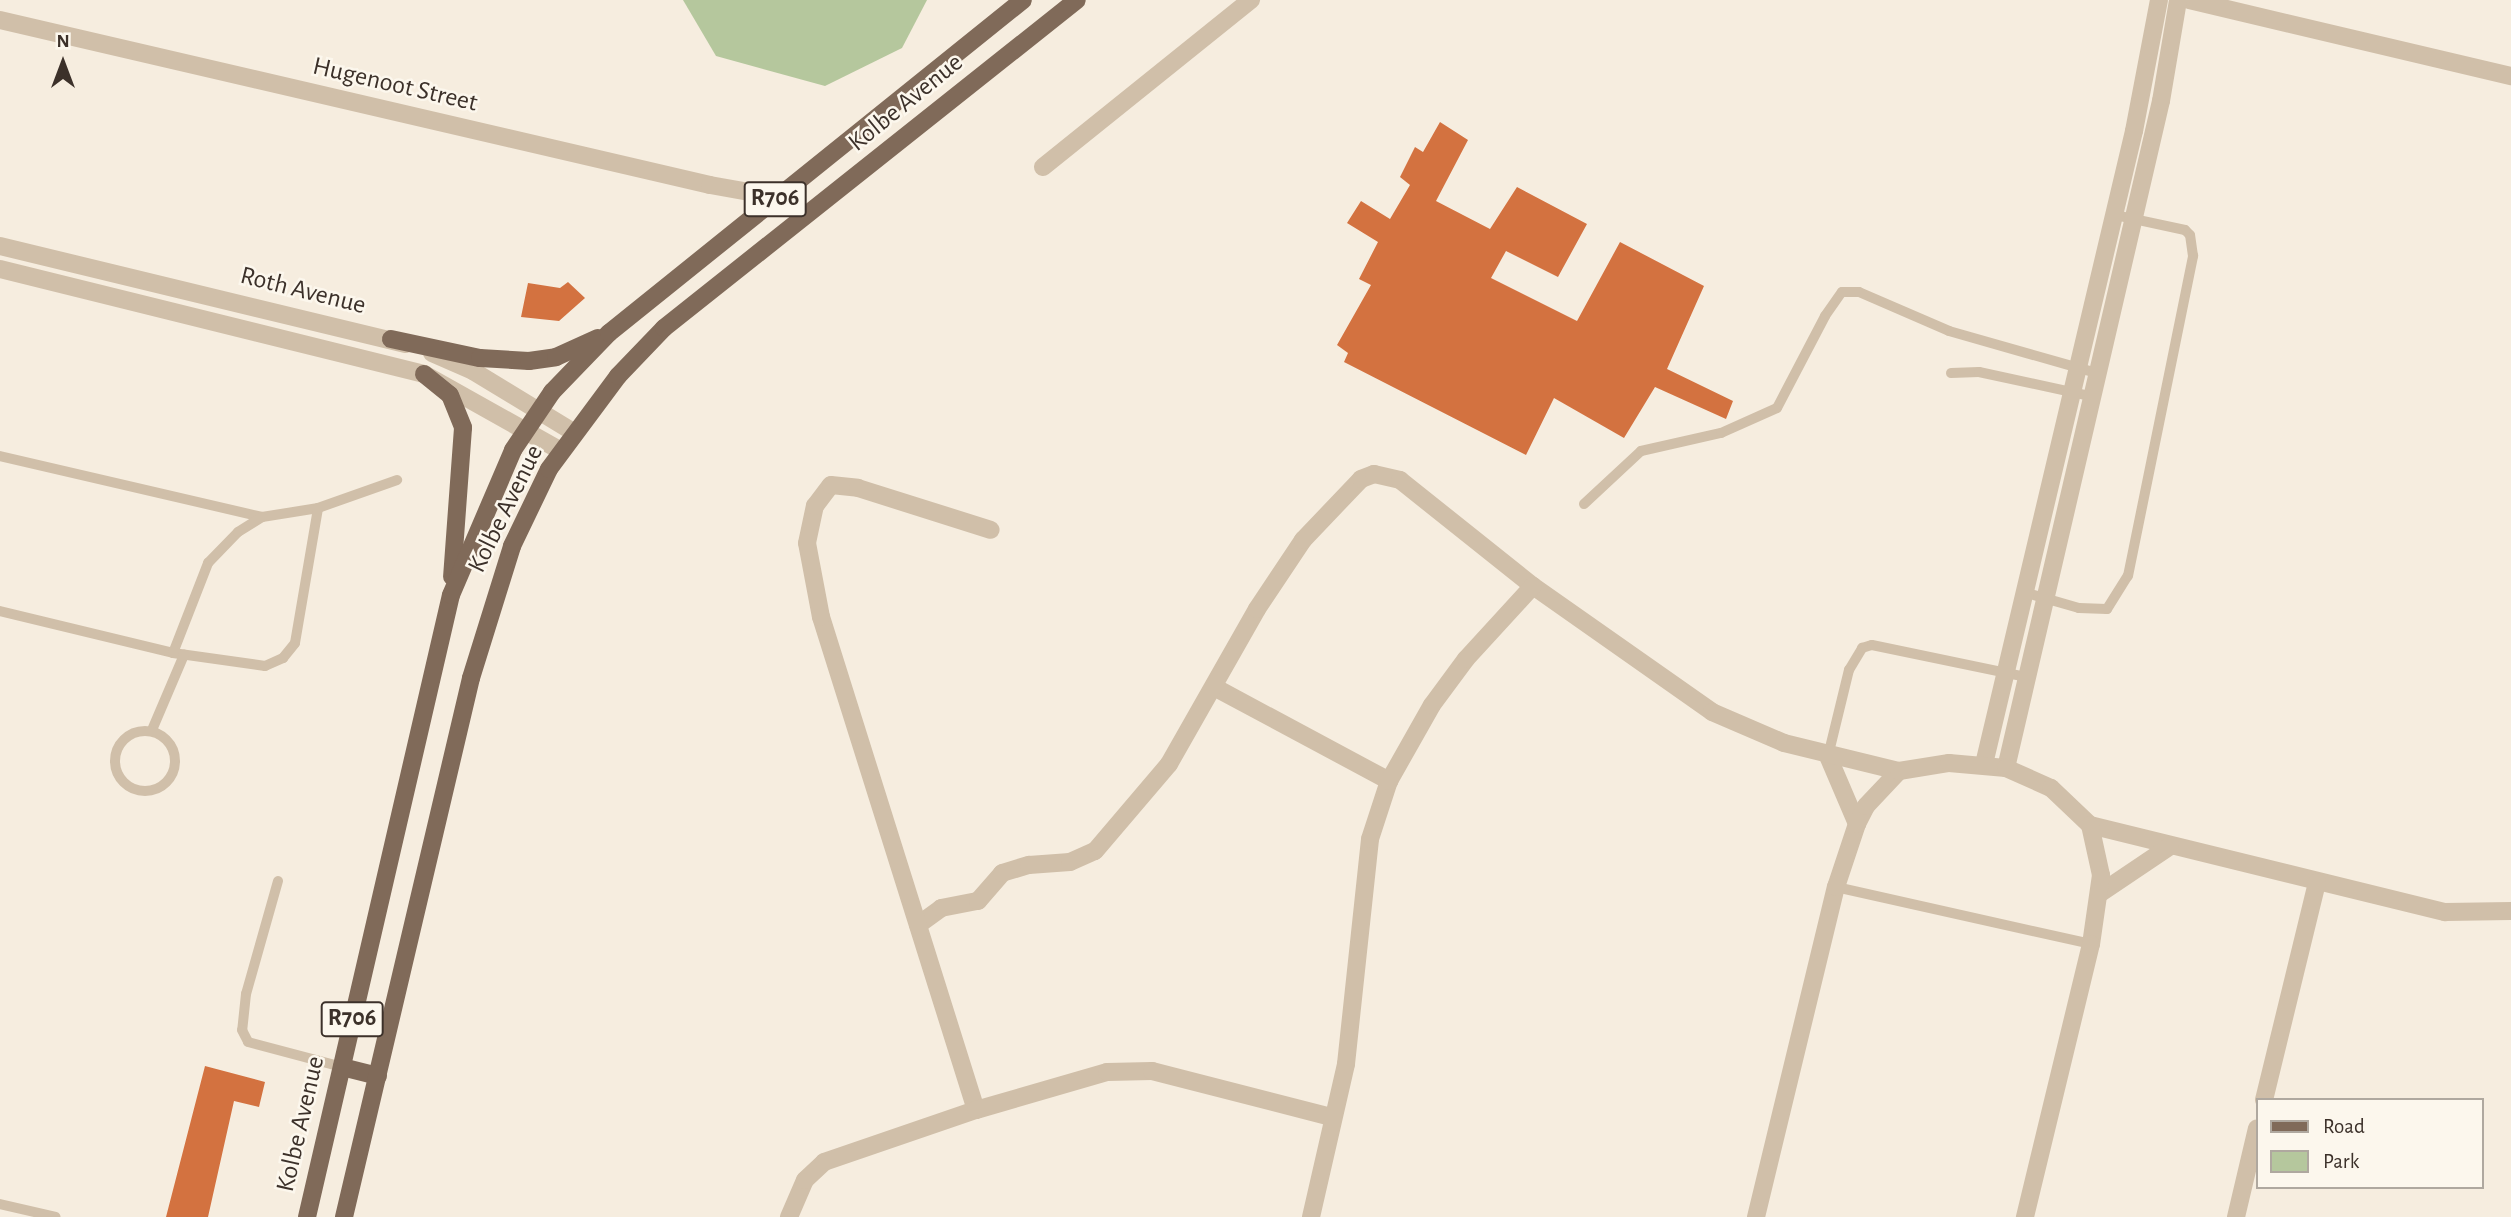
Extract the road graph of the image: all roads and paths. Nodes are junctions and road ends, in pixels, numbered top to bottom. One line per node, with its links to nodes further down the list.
1 (1023, 0): 10 (main road, Kolbe Avenue / R706)
2 (1077, 0): 22 (main road, Kolbe Avenue / R706)
3 (1251, 0): 9 (street)
4 (2159, 0): 11 (street)
5 (2178, 0): 11 (street)
6 (2189, 0): 8 (street)
7 (0, 20): 10 (street, Hugenoot Street)
8 (2511, 76)
9 (1042, 167)
10 (778, 197): 14 (main road, Kolbe Avenue / R706)
11 (2124, 217): 16 (street); 33 (lane)
12 (0, 246): 15 (street, Roth Avenue)
13 (0, 269): 18 (street, Roth Avenue)
14 (609, 333): 15 (main road); 20 (main road, Kolbe Avenue / R706)
15 (391, 339): 20 (street, Roth Avenue)
16 (2087, 372): 19 (street); 26 (lane)
17 (1951, 373): 19 (lane)
18 (424, 374): 21 (street, Roth Avenue); 32 (main road)
19 (2082, 394): 31 (street); 33 (street)
20 (538, 411): 21 (main road, Kolbe Avenue / R706); 22 (street, Roth Avenue)
21 (526, 429): 23 (street, Roth Avenue); 32 (main road, Kolbe Avenue / R706)
22 (575, 433): 23 (main road, Kolbe Avenue / R706)
23 (561, 451): 56 (main road, Kolbe Avenue / R706)
24 (0, 456): 28 (lane)
25 (397, 480): 27 (lane)
26 (1584, 503)
27 (318, 508): 28 (lane); 35 (lane)
28 (262, 517): 35 (lane)
29 (991, 530): 53 (street)
30 (1533, 586): 38 (street); 40 (street); 44 (street)
31 (2027, 593): 33 (lane); 36 (street)
32 (451, 595): 55 (main road, Kolbe Avenue / R706)
33 (2046, 600): 37 (street)
34 (0, 611): 35 (lane)
35 (178, 654): 39 (lane)
36 (2006, 674): 37 (lane); 40 (lane); 41 (street)
37 (2027, 677): 42 (street)
38 (1214, 687): 44 (street); 53 (street)
39 (152, 730): 39 (lane)
40 (1828, 755): 43 (street); 45 (street)
41 (1984, 764): 42 (street); 43 (street)
42 (2006, 768): 46 (street)
43 (1899, 771): 45 (street)
44 (1389, 780): 59 (street)
45 (1857, 824): 50 (street)
46 (2090, 825): 47 (street); 51 (street)
47 (2169, 846): 49 (street); 51 (street)
48 (278, 881): 55 (lane)
49 (2317, 883): 52 (street); 57 (street)
50 (1836, 887): 54 (lane); 67 (street)
51 (2102, 892): 54 (street)
52 (2511, 911)
53 (918, 925): 58 (street)
54 (2091, 944): 68 (street)
55 (342, 1067): 56 (main road); 63 (main road, Kolbe Avenue / R706)
56 (378, 1076): 64 (main road, Kolbe Avenue / R706)
57 (2264, 1098)
58 (975, 1110): 59 (street); 65 (street)
59 (1331, 1116): 66 (street)
60 (2256, 1132): 69 (street)
61 (0, 1205): 62 (lane)
62 (56, 1217)
63 (307, 1217)
64 (344, 1217)
65 (789, 1217)
66 (1311, 1217)
67 (1756, 1217)
68 (2025, 1217)
69 (2236, 1217)

